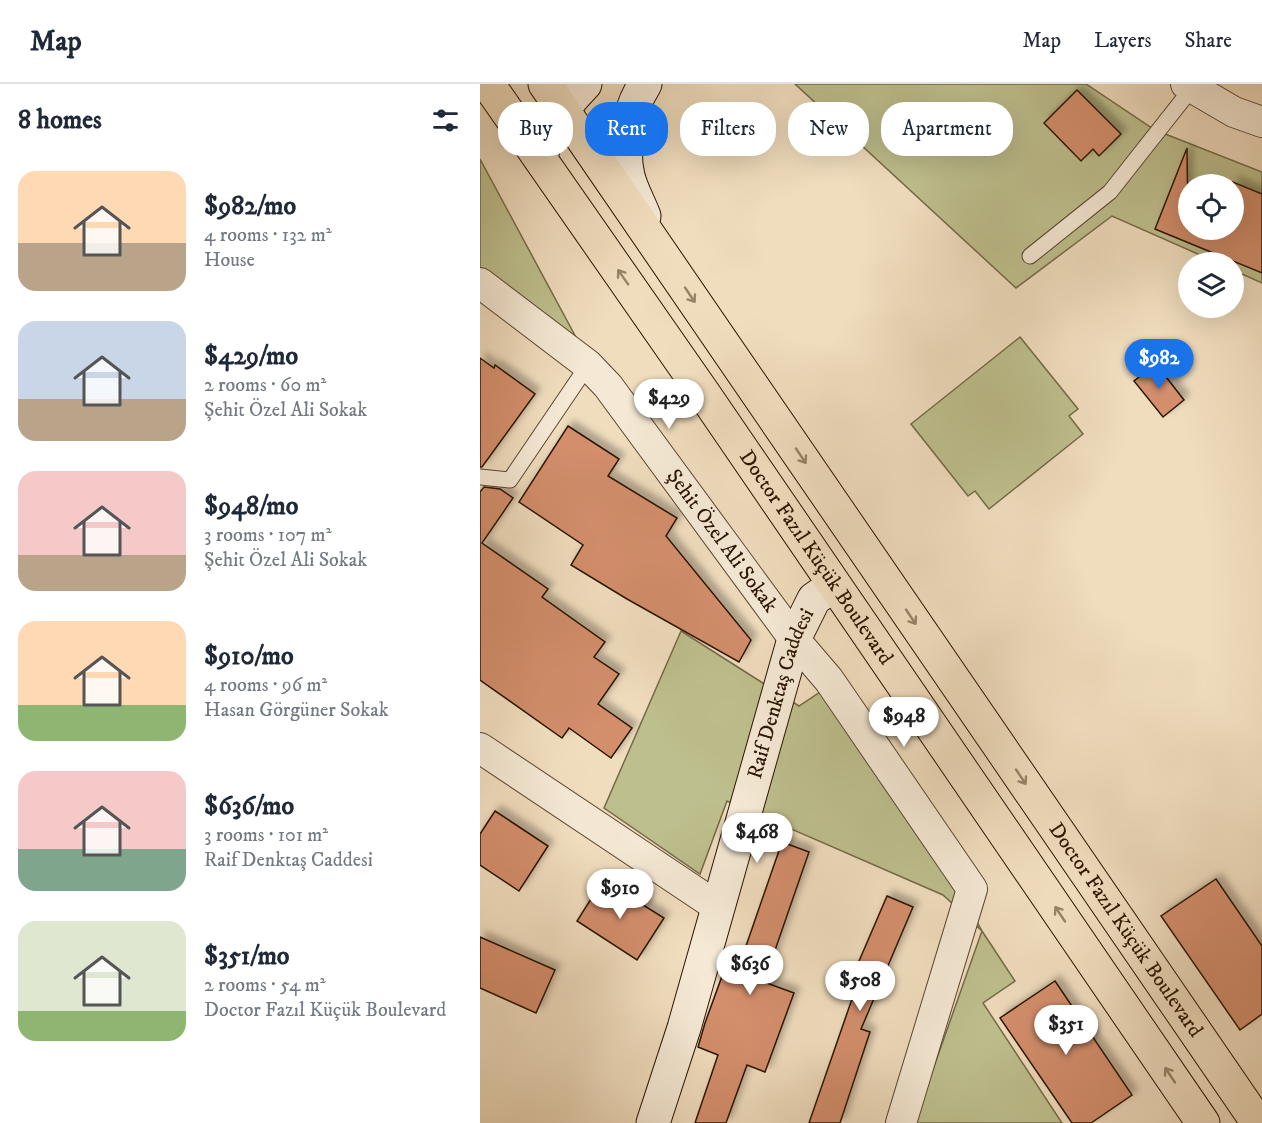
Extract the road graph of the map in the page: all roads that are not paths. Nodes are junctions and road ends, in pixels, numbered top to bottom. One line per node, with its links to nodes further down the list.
1 (488, 84): 7 (highway, Doctor Fazıl Küçük Boulevard)
2 (585, 84): 5 (street)
3 (645, 84): 8 (street)
4 (1189, 86): 6 (street); 9 (lane)
5 (554, 96): 7 (street); 8 (highway, Doctor Fazıl Küçük Boulevard)
6 (1262, 122)
7 (540, 158): 13 (highway, Doctor Fazıl Küçük Boulevard, one-way to 7)
8 (657, 247): 20 (highway, Doctor Fazıl Küçük Boulevard, one-way to 20)
9 (1030, 256)
10 (480, 283): 11 (street, Şehit Özel Ali Sokak)
11 (588, 365): 12 (lane); 14 (street, Şehit Özel Ali Sokak)
12 (480, 477)
13 (834, 585): 14 (street, Raif Denktaş Caddesi); 19 (highway, Doctor Fazıl Küçük Boulevard, one-way to 13)
14 (794, 639): 16 (street, Raif Denktaş Caddesi); 18 (street, Şehit Özel Ali Sokak)
15 (480, 748): 16 (street)
16 (718, 908): 17 (street, Raif Denktaş Caddesi)
17 (653, 1123)
18 (901, 1123)
19 (1203, 1123)
20 (1258, 1123)

